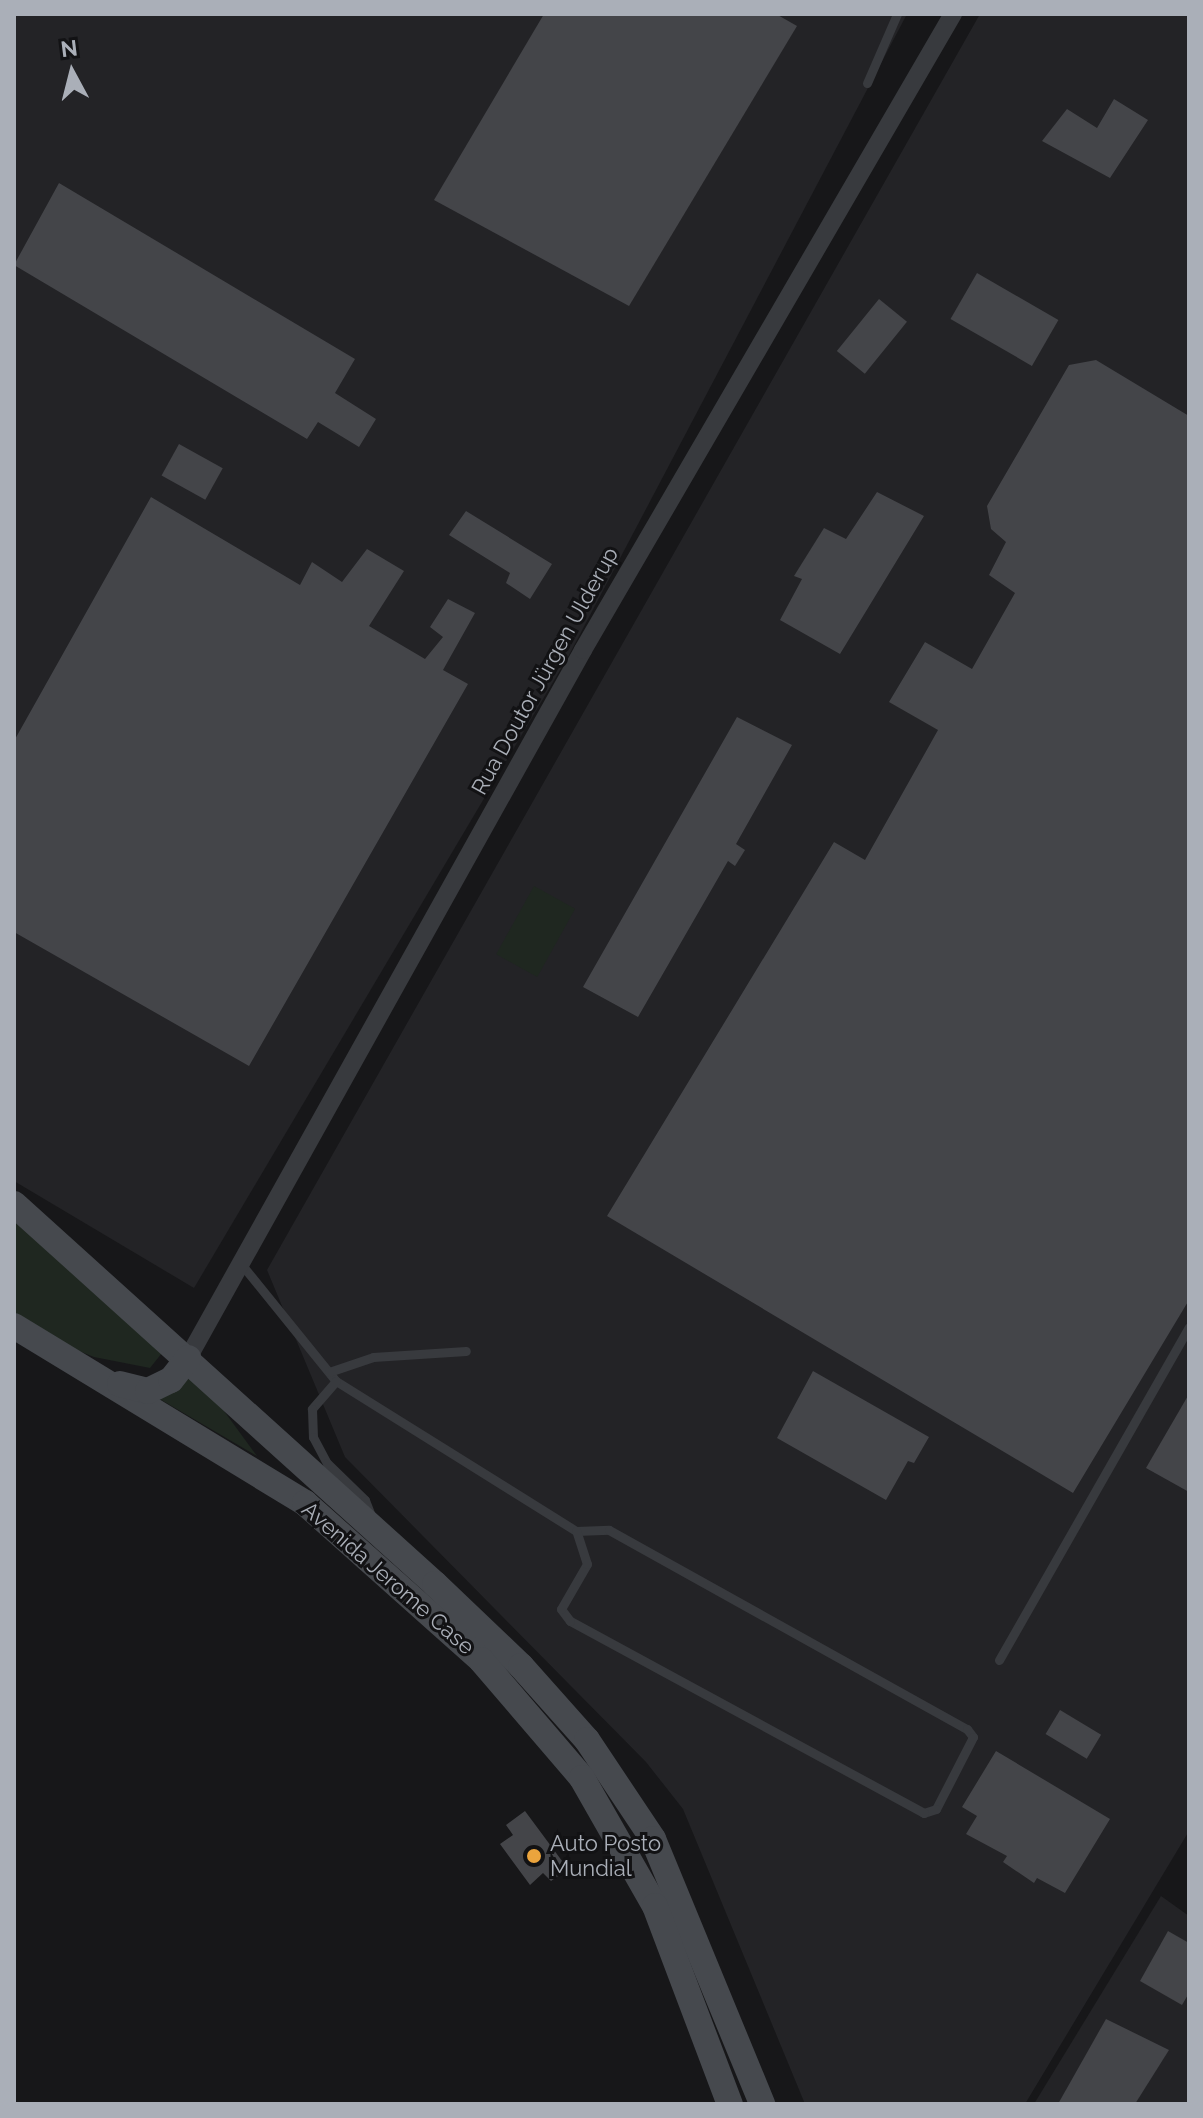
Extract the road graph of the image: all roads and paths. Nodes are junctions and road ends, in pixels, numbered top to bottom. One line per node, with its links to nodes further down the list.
1 (897, 14): 3 (lane)
2 (953, 14): 5 (street, Rua Doutor Jürgen Ulderup)
3 (867, 83)
4 (14, 1204): 9 (main road, Avenida Jerome Case)
5 (242, 1265): 9 (street, Rua Doutor Jürgen Ulderup); 10 (lane)
6 (14, 1326): 11 (main road, Avenida Jerome Case)
7 (1189, 1327): 15 (lane)
8 (466, 1351): 10 (lane)
9 (188, 1358): 11 (main road); 14 (main road, Avenida Jerome Case)
10 (329, 1372): 12 (lane)
11 (101, 1380): 16 (main road, Avenida Jerome Case)
12 (336, 1381): 13 (lane); 14 (lane)
13 (576, 1531): 13 (lane)
14 (377, 1532): 17 (main road, Avenida Jerome Case)
15 (999, 1660)
16 (730, 2104)
17 (762, 2104)

